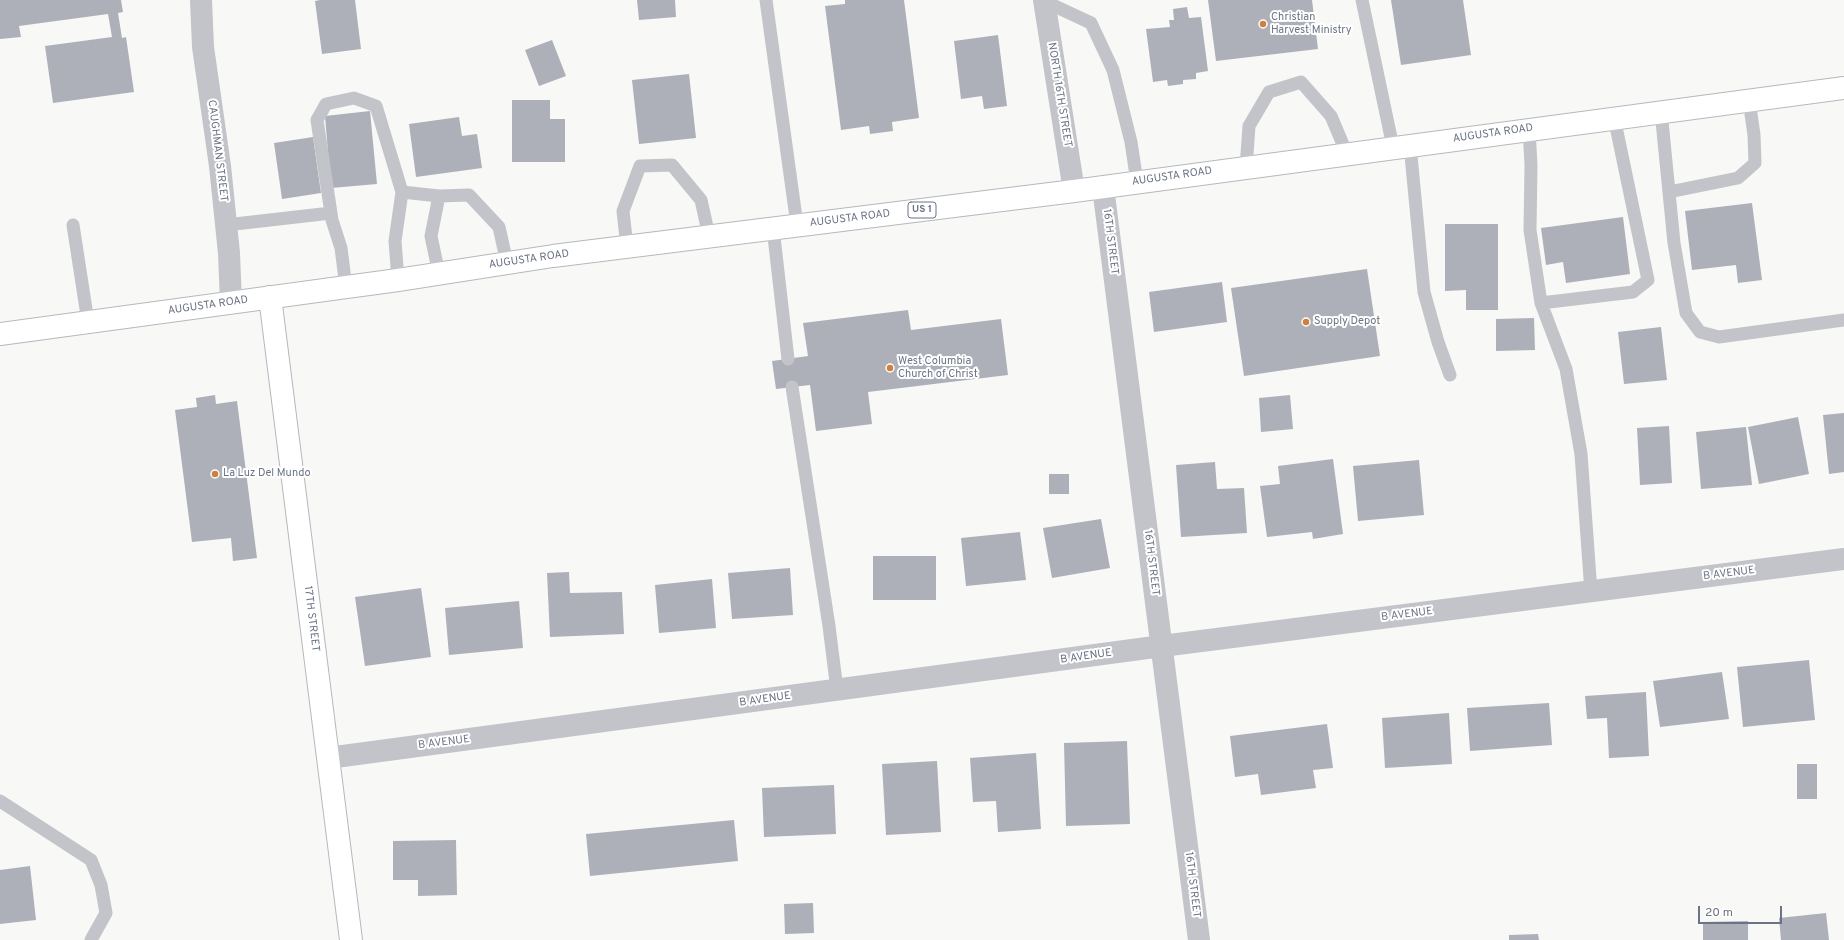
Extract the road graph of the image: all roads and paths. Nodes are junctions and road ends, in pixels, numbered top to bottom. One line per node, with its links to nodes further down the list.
1 (201, 0): 21 (street, CAUGHMAN STREET)
2 (766, 0): 22 (lane)
3 (1362, 0): 10 (lane)
4 (1044, 1): 13 (lane); 15 (street, NORTH 16TH STREET)
5 (1844, 88): 6 (main road, AUGUSTA ROAD / US 1)
6 (1749, 100): 7 (main road, AUGUSTA ROAD / US 1); 17 (lane)
7 (1661, 111): 8 (main road, AUGUSTA ROAD / US 1); 17 (lane)
8 (1614, 117): 9 (main road, AUGUSTA ROAD / US 1); 32 (lane)
9 (1529, 129): 10 (main road, AUGUSTA ROAD / US 1); 32 (lane)
10 (1402, 146): 11 (main road, AUGUSTA ROAD / US 1); 37 (lane)
11 (1347, 154): 12 (main road, AUGUSTA ROAD / US 1); 12 (lane)
12 (1246, 168): 13 (main road, AUGUSTA ROAD / US 1)
13 (1137, 182): 14 (main road, AUGUSTA ROAD / US 1)
14 (1103, 187): 15 (main road, AUGUSTA ROAD / US 1); 41 (street, 16TH STREET)
15 (1074, 190): 22 (main road, AUGUSTA ROAD / US 1)
16 (402, 192): 18 (lane); 19 (lane); 28 (lane)
17 (1669, 192): 33 (lane)
18 (439, 196): 26 (lane); 27 (lane)
19 (331, 213): 21 (lane); 29 (lane)
20 (73, 225): 34 (lane)
21 (226, 225): 31 (street, CAUGHMAN STREET)
22 (797, 225): 23 (main road, AUGUSTA ROAD / US 1)
23 (773, 228): 24 (main road, AUGUSTA ROAD / US 1); 36 (lane)
24 (709, 236): 25 (main road, AUGUSTA ROAD / US 1); 25 (lane)
25 (627, 247): 26 (main road, AUGUSTA ROAD / US 1)
26 (507, 263): 27 (main road, AUGUSTA ROAD / US 1)
27 (439, 274): 28 (main road, AUGUSTA ROAD / US 1)
28 (398, 280): 29 (main road, AUGUSTA ROAD / US 1)
29 (346, 287): 30 (main road, AUGUSTA ROAD / US 1)
30 (270, 297): 31 (main road, AUGUSTA ROAD / US 1); 43 (main road, 17TH STREET)
31 (231, 302): 34 (main road, AUGUSTA ROAD / US 1)
32 (1541, 303): 40 (lane)
33 (1844, 320)
34 (88, 322): 35 (main road, AUGUSTA ROAD / US 1)
35 (0, 334)
36 (788, 359)
37 (1450, 375)
38 (792, 387): 42 (lane)
39 (1844, 559): 40 (street, B AVENUE)
40 (1591, 592): 41 (street, B AVENUE)
41 (1162, 646): 42 (street, B AVENUE); 47 (street, 16TH STREET)
42 (837, 690): 43 (street, B AVENUE)
43 (328, 758): 46 (main road, 17TH STREET)
44 (0, 801): 45 (lane)
45 (91, 940)
46 (351, 940)
47 (1199, 940)

